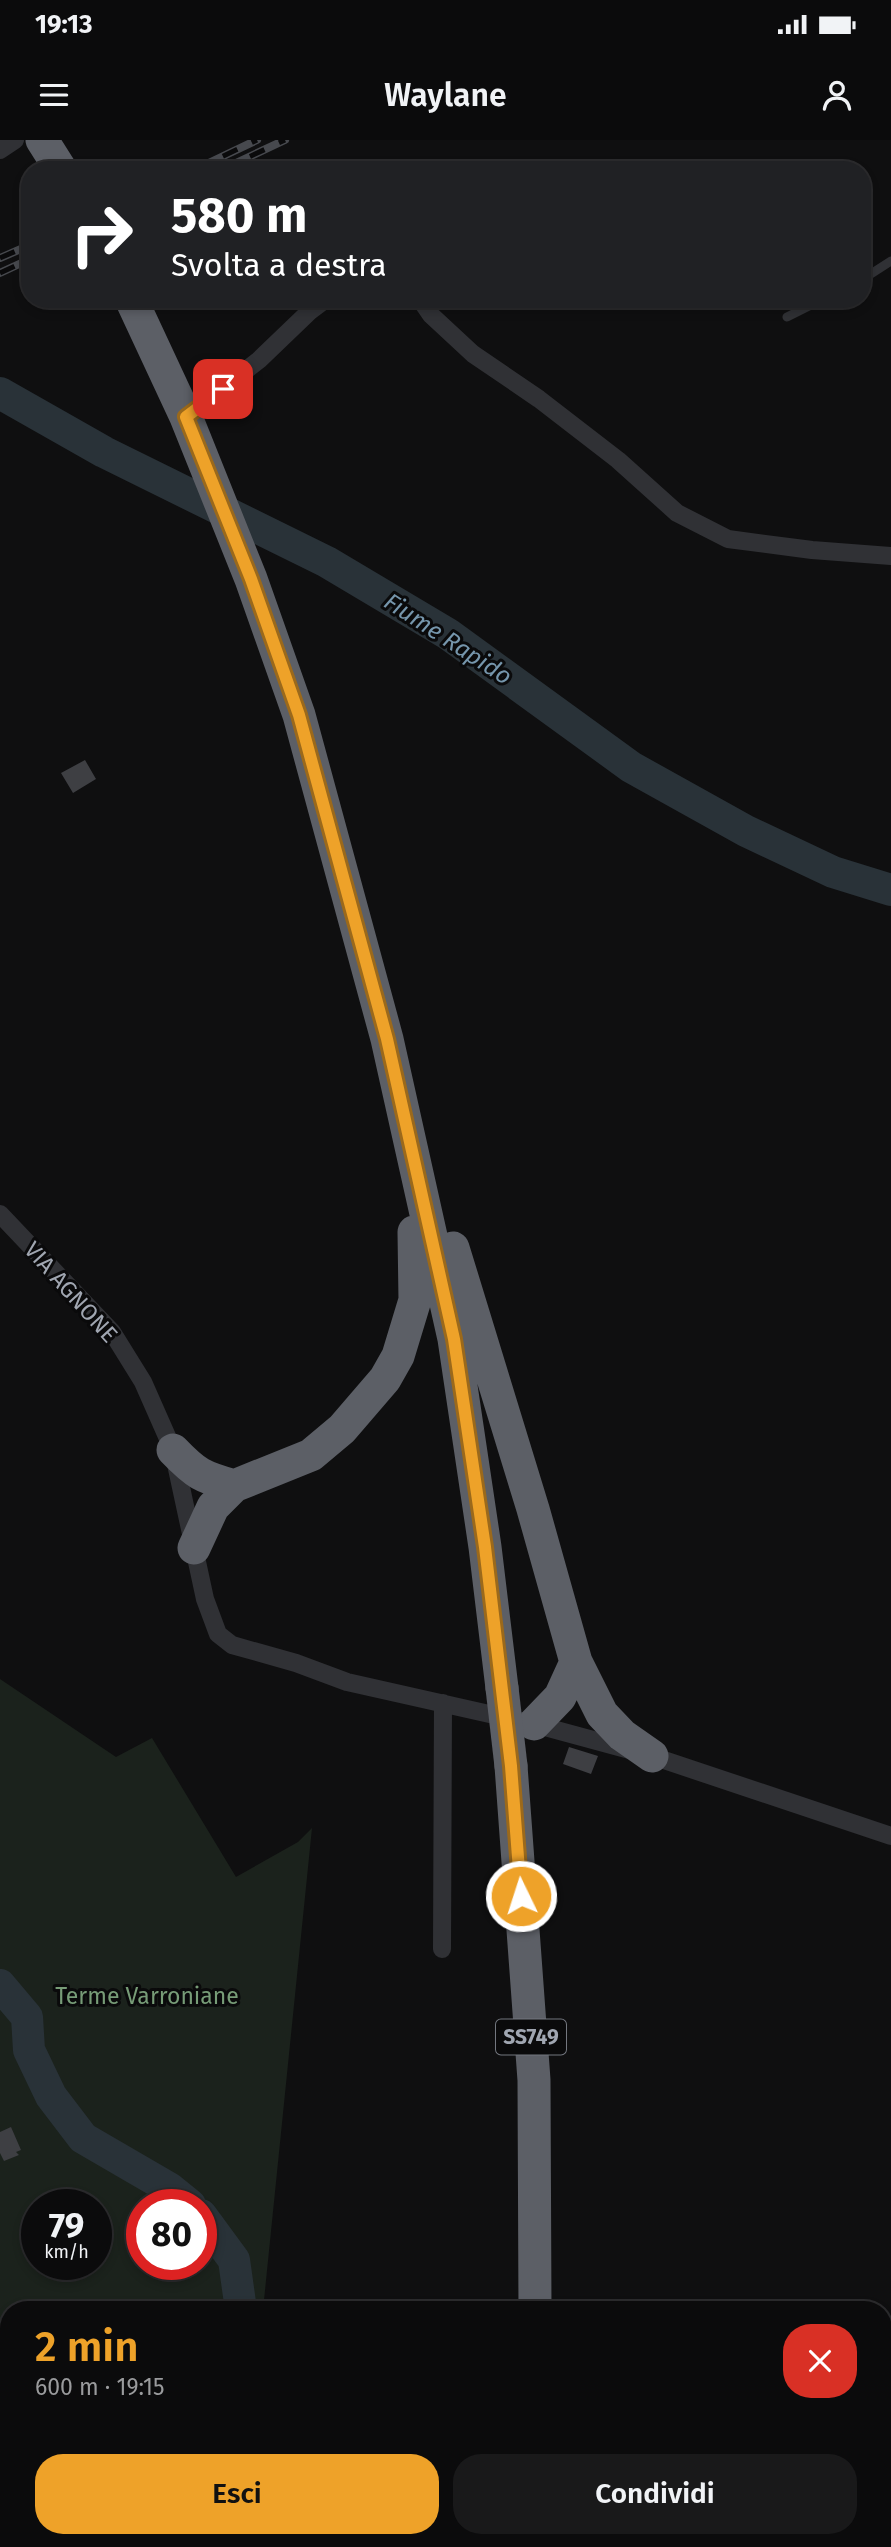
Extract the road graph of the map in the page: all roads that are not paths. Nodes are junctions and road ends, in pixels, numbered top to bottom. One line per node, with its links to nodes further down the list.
1 (15, 140): 3 (street)
2 (43, 140): 4 (highway)
3 (0, 150)
4 (56, 161)
5 (891, 261): 6 (lane)
6 (871, 274)
7 (135, 308): 12 (highway, SS749)
8 (314, 308): 12 (street)
9 (426, 308): 13 (street)
10 (805, 308): 11 (lane)
11 (787, 317)
12 (186, 417): 14 (highway, SS749)
13 (891, 556)
14 (387, 1039): 17 (highway); 19 (highway); 25 (highway, SS749, bridge)
15 (0, 1214): 16 (street, VIA AGNONE)
16 (173, 1450): 17 (highway); 18 (street, VIA AGNONE)
17 (234, 1486): 18 (highway)
18 (194, 1548): 20 (street, VIA AGNONE)
19 (576, 1662): 21 (highway); 22 (highway)
20 (443, 1703): 21 (street, VIA AGNONE); 24 (street)
21 (534, 1724): 22 (street, VIA AGNONE)
22 (652, 1756): 23 (street, VIA AGNONE)
23 (891, 1836)
24 (442, 1949)
25 (535, 2301)

